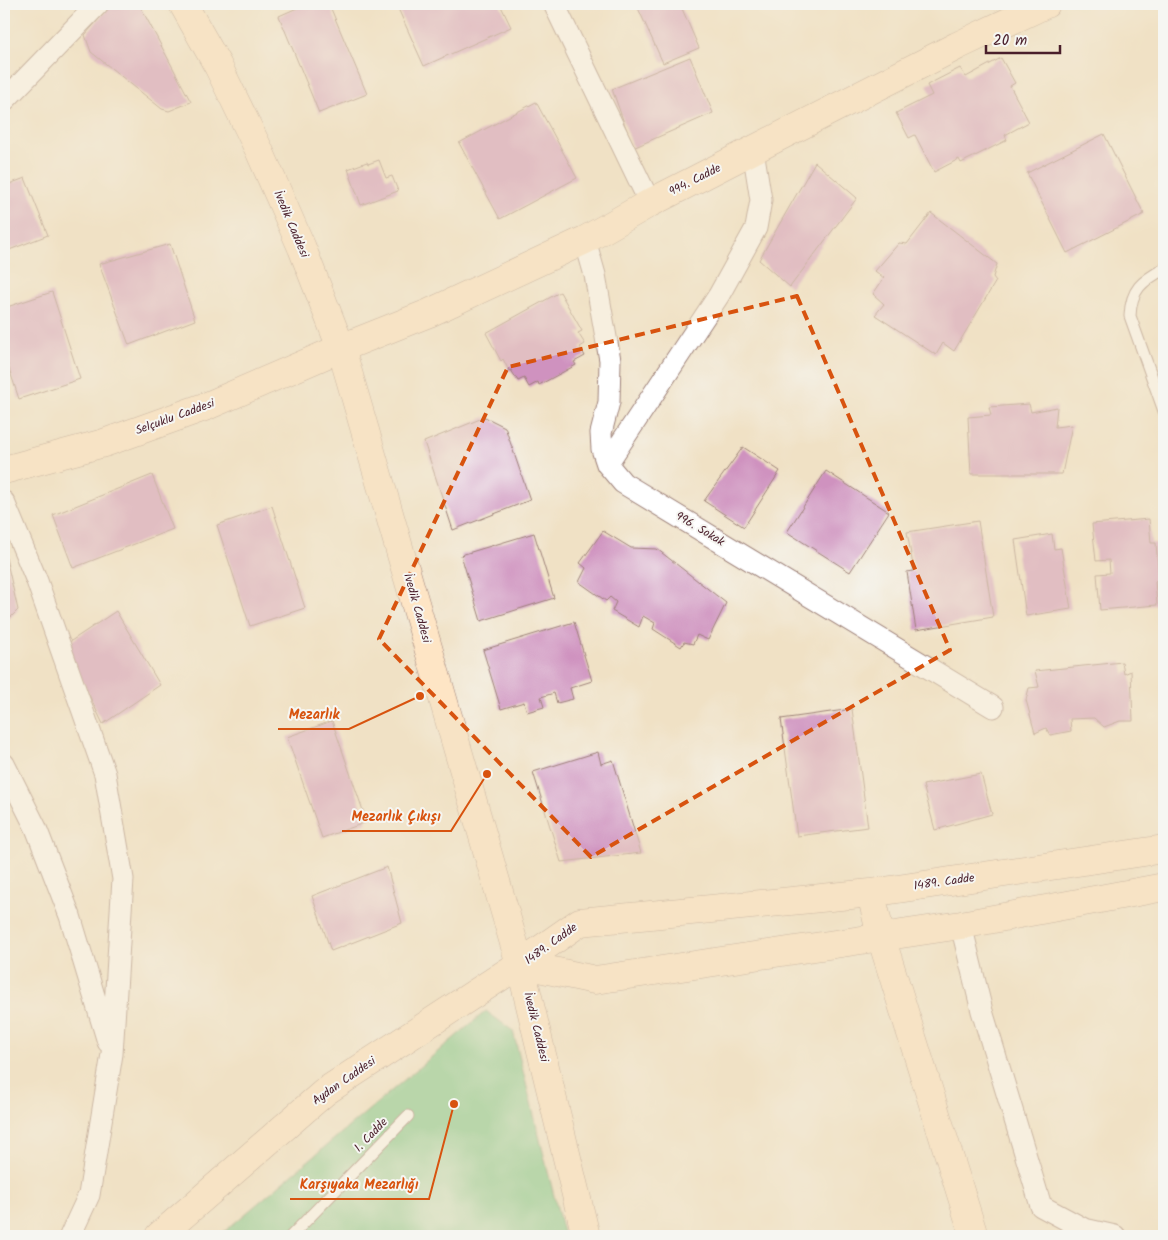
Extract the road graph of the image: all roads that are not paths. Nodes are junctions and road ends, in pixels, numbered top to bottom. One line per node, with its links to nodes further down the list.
1 (98, 4): 5 (street)
2 (183, 4): 10 (main road, İvedik Caddesi)
3 (554, 4): 7 (street)
4 (1046, 4): 6 (main road, 994. Cadde)
5 (4, 101)
6 (753, 150): 7 (main road, 994. Cadde); 12 (street)
7 (650, 203): 8 (main road, 994. Cadde)
8 (585, 240): 10 (main road, 994. Cadde); 12 (street, 996. Sokak)
9 (1164, 269): 11 (lane)
10 (341, 348): 13 (main road, Selçuklu Caddesi); 22 (main road, İvedik Caddesi)
11 (1164, 411)
12 (607, 464): 15 (street, 996. Sokak)
13 (4, 470)
14 (4, 502): 23 (street)
15 (993, 707)
16 (4, 764): 23 (street)
17 (1164, 849): 19 (main road, 1489. Cadde)
18 (1164, 887): 20 (main road, 1489. Cadde)
19 (871, 893): 21 (main road); 22 (main road, 1489. Cadde)
20 (961, 925): 21 (main road, 1489. Cadde); 30 (street)
21 (881, 937): 22 (main road, 1489. Cadde); 29 (main road)
22 (520, 964): 26 (main road, Aydan Caddesi); 28 (main road, İvedik Caddesi)
23 (112, 1054): 25 (street)
24 (408, 1116): 27 (lane, 1. Cadde)
25 (70, 1236)
26 (159, 1236)
27 (291, 1236)
28 (586, 1236)
29 (974, 1236)
30 (1115, 1236)

